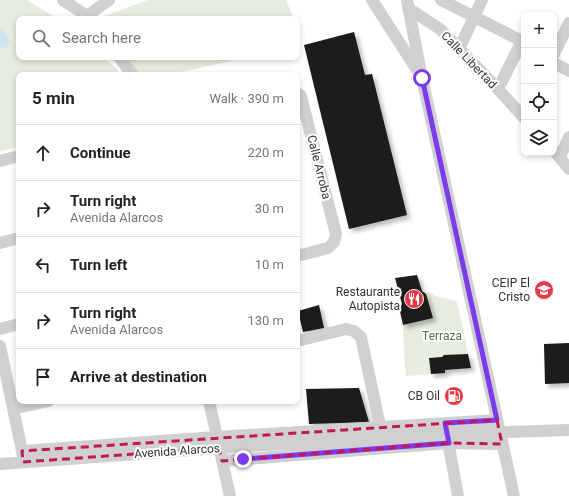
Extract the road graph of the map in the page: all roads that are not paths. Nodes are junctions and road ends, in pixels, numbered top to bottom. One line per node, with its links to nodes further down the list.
1 (63, 0): 7 (street)
2 (109, 0): 8 (street)
3 (372, 0): 19 (street)
4 (441, 0): 9 (street)
5 (482, 0): 9 (street)
6 (407, 4): 14 (street, Calle Libertad); 19 (street)
7 (85, 16)
8 (90, 16)
9 (474, 16): 11 (street); 14 (street)
10 (569, 23): 13 (street)
11 (521, 40)
12 (521, 45): 20 (street)
13 (557, 48)
14 (459, 49): 20 (street, Calle Libertad)
15 (121, 60): 18 (street)
16 (557, 65): 17 (street)
17 (569, 71)
18 (131, 72)
19 (422, 78): 39 (street)
20 (498, 89): 22 (street, Calle Libertad)
21 (300, 96): 30 (street, Calle Arroba)
22 (521, 114)
23 (569, 137): 24 (street)
24 (557, 154): 27 (street)
25 (16, 157): 26 (street)
26 (0, 160)
27 (569, 168)
28 (16, 239): 29 (street)
29 (0, 243)
30 (300, 255)
31 (16, 325): 32 (street)
32 (0, 329)
33 (300, 340): 40 (street)
34 (0, 346): 37 (street)
35 (35, 404): 37 (street)
36 (209, 404): 42 (street)
37 (14, 409): 43 (street)
38 (569, 430): 39 (street)
39 (500, 432): 41 (street, Avenida Alarcos); 41 (street, Avenida Alarcos); 48 (street)
40 (382, 433): 41 (street, Avenida Alarcos); 42 (street, Avenida Alarcos)
41 (447, 433): 44 (street, Avenida Alarcos); 47 (street)
42 (218, 442): 43 (street, Avenida Alarcos); 44 (street)
43 (23, 457): 45 (street, Avenida Alarcos)
44 (222, 461): 46 (street)
45 (0, 464)
46 (230, 496)
47 (458, 496)
48 (514, 496)

